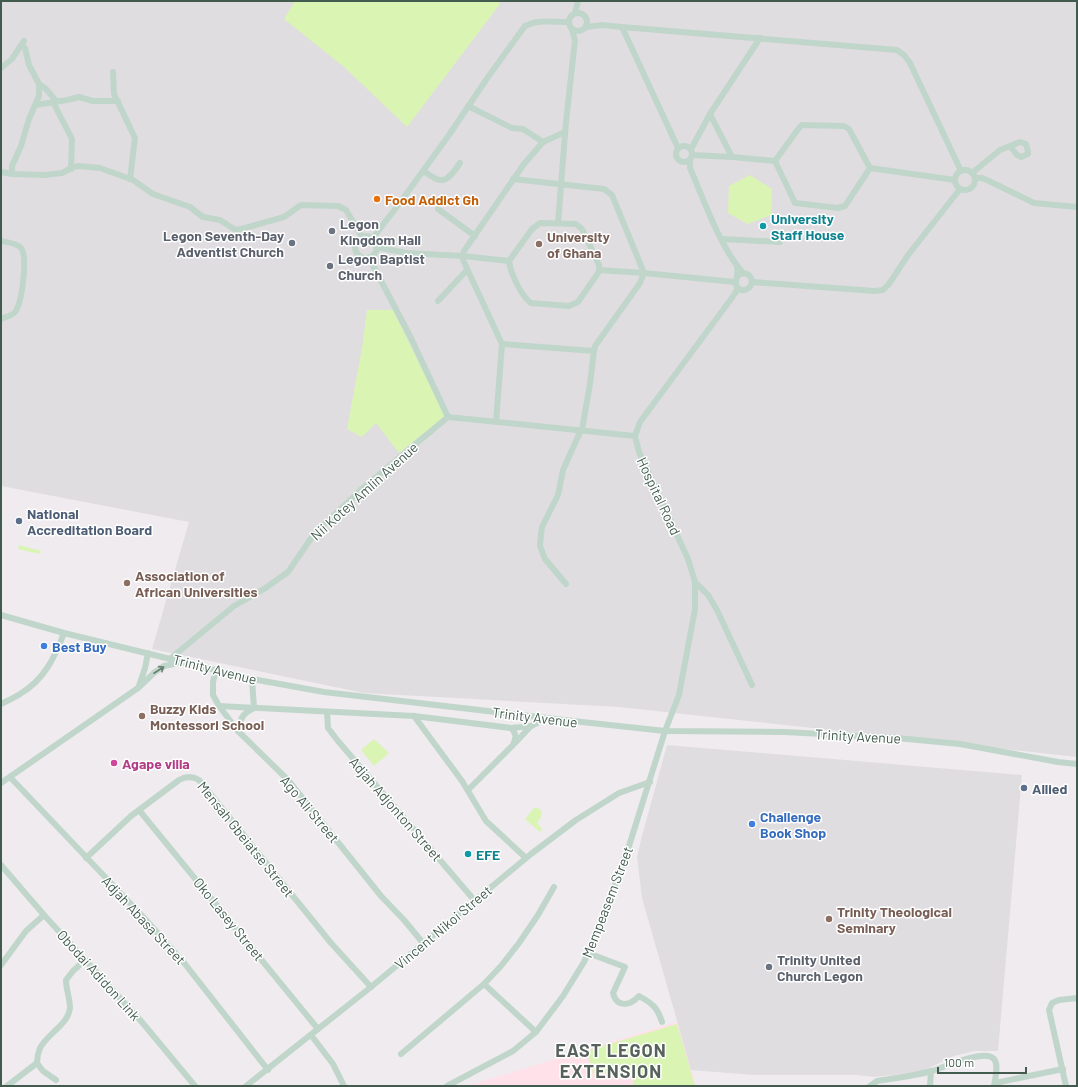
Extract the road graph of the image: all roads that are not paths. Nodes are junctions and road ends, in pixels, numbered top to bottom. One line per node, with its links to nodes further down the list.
1 (578, 3): 2 (street)
2 (578, 13): 3 (street); 4 (street)
3 (568, 22): 6 (street); 16 (street)
4 (586, 24): 5 (street); 6 (street)
5 (622, 26): 7 (street); 21 (street)
6 (576, 30): 18 (street)
7 (760, 38): 17 (street); 29 (street)
8 (24, 41): 10 (street)
9 (26, 48): 12 (street)
10 (1, 68)
11 (112, 72): 14 (street)
12 (39, 84): 13 (street); 15 (street)
13 (55, 101): 14 (street); 15 (street); 26 (street)
14 (118, 101): 33 (street)
15 (36, 105): 31 (street)
16 (468, 106): 19 (street); 28 (street)
17 (710, 114): 22 (street); 23 (street)
18 (565, 132): 19 (street); 36 (street)
19 (543, 142): 34 (street)
20 (1010, 146): 32 (street)
21 (680, 147): 22 (street); 22 (street)
22 (689, 157): 23 (street); 44 (street)
23 (732, 157): 24 (street)
24 (775, 161): 27 (street); 27 (street)
25 (460, 163): 28 (street)
26 (71, 168): 31 (street); 33 (street)
27 (870, 168): 35 (street)
28 (424, 171): 43 (street)
29 (961, 171): 32 (street); 35 (street)
30 (1, 172): 31 (street)
31 (12, 174)
32 (973, 176): 37 (street); 38 (street)
33 (130, 179): 42 (street)
34 (513, 179): 36 (street); 41 (street)
35 (955, 180): 37 (street)
36 (561, 183): 40 (street); 54 (street)
37 (960, 189): 56 (street)
38 (1077, 207)
39 (438, 209): 41 (street)
40 (558, 223): 50 (street); 53 (street)
41 (474, 236): 48 (street)
42 (362, 237): 43 (street); 49 (street)
43 (372, 239): 47 (street)
44 (722, 239): 46 (street); 51 (street)
45 (1, 241): 59 (street)
46 (780, 242)
47 (376, 247): 48 (street); 49 (street)
48 (463, 256): 50 (street); 52 (street)
49 (369, 258): 62 (street)
50 (508, 261): 53 (street)
51 (737, 266): 55 (street); 57 (street)
52 (467, 270): 58 (street); 60 (street)
53 (599, 270): 54 (street)
54 (644, 273): 57 (street); 61 (street)
55 (743, 273): 56 (street); 57 (street)
56 (752, 282): 57 (street)
57 (738, 284): 65 (street)
58 (438, 301)
59 (1, 319)
60 (502, 344): 61 (street); 63 (street)
61 (594, 351): 64 (street)
62 (448, 417): 63 (street); 71 (street, Nii Kotey Amlin Avenue)
63 (496, 422): 64 (street)
64 (582, 430): 65 (street); 67 (street)
65 (635, 436): 66 (street, Hospital Road)
66 (695, 582): 75 (street); 86 (street, Hospital Road)
67 (566, 584)
68 (1, 615): 69 (street, Trinity Avenue)
69 (64, 633): 70 (street, Trinity Avenue); 77 (street)
70 (148, 653): 71 (street, Trinity Avenue); 76 (street)
71 (171, 658): 72 (street, Trinity Avenue)
72 (185, 661): 73 (street, Trinity Avenue); 76 (street, one-way to 72)
73 (216, 670): 74 (street, Trinity Avenue); 78 (street, Ago Ali Street)
74 (252, 679): 79 (street); 82 (street, Trinity Avenue)
75 (752, 685)
76 (138, 688): 89 (street)
77 (1, 704)
78 (219, 706): 79 (street); 84 (street, Ago Ali Street)
79 (254, 708): 80 (street); 84 (street)
80 (327, 712): 81 (street); 98 (street, Adjah Adjonton Street)
81 (414, 716): 85 (street); 92 (street)
82 (547, 718): 83 (street); 86 (street, Trinity Avenue)
83 (531, 726): 85 (street); 87 (street)
84 (238, 730): 100 (street, Ago Ali Street)
85 (513, 730): 87 (street)
86 (665, 731): 88 (street, Trinity Avenue); 90 (street, Mempeasem Street)
87 (513, 745): 92 (street)
88 (1077, 766)
89 (10, 777): 91 (street); 94 (street, Adjah Abasa Street)
90 (650, 782): 95 (street, Vincent Nikoi Street); 101 (street, Mempeasem Street)
91 (1, 783)
92 (468, 790): 95 (street)
93 (139, 810): 94 (street, Mensah Gbeiatse Street); 105 (street, Mensah Gbeiatse Street); 108 (street, Oko Lasey Street)
94 (86, 858): 114 (street, Adjah Abasa Street)
95 (526, 858): 98 (street, Vincent Nikoi Street)
96 (1, 865): 99 (street, Obodai Adidon Link)
97 (554, 887): 104 (street)
98 (474, 900): 100 (street, Vincent Nikoi Street)
99 (44, 915): 102 (street, Obodai Adidon Link); 103 (street)
100 (423, 943): 105 (street, Vincent Nikoi Street)
101 (588, 953): 107 (street); 109 (street, Mempeasem Street)
102 (85, 960): 112 (street); 119 (street, Obodai Adidon Link)
103 (1, 965)
104 (484, 984): 109 (street); 111 (street)
105 (371, 987): 108 (street, Vincent Nikoi Street)
106 (1077, 998): 113 (street)
107 (662, 1022)
108 (318, 1029): 110 (street, Vincent Nikoi Street)
109 (536, 1032): 122 (street, Mempeasem Street)
110 (311, 1035): 114 (street, Vincent Nikoi Street); 121 (street)
111 (401, 1054)
112 (37, 1063): 116 (street); 118 (street)
113 (1063, 1069): 117 (street); 125 (street)
114 (268, 1070): 120 (street, Vincent Nikoi Street)
115 (931, 1071): 117 (street); 123 (street); 124 (street)
116 (56, 1080)
117 (995, 1085)
118 (7, 1086)
119 (196, 1086)
120 (246, 1086)
121 (344, 1086)
122 (447, 1086)
123 (870, 1086)
124 (930, 1086)
125 (1066, 1086)

